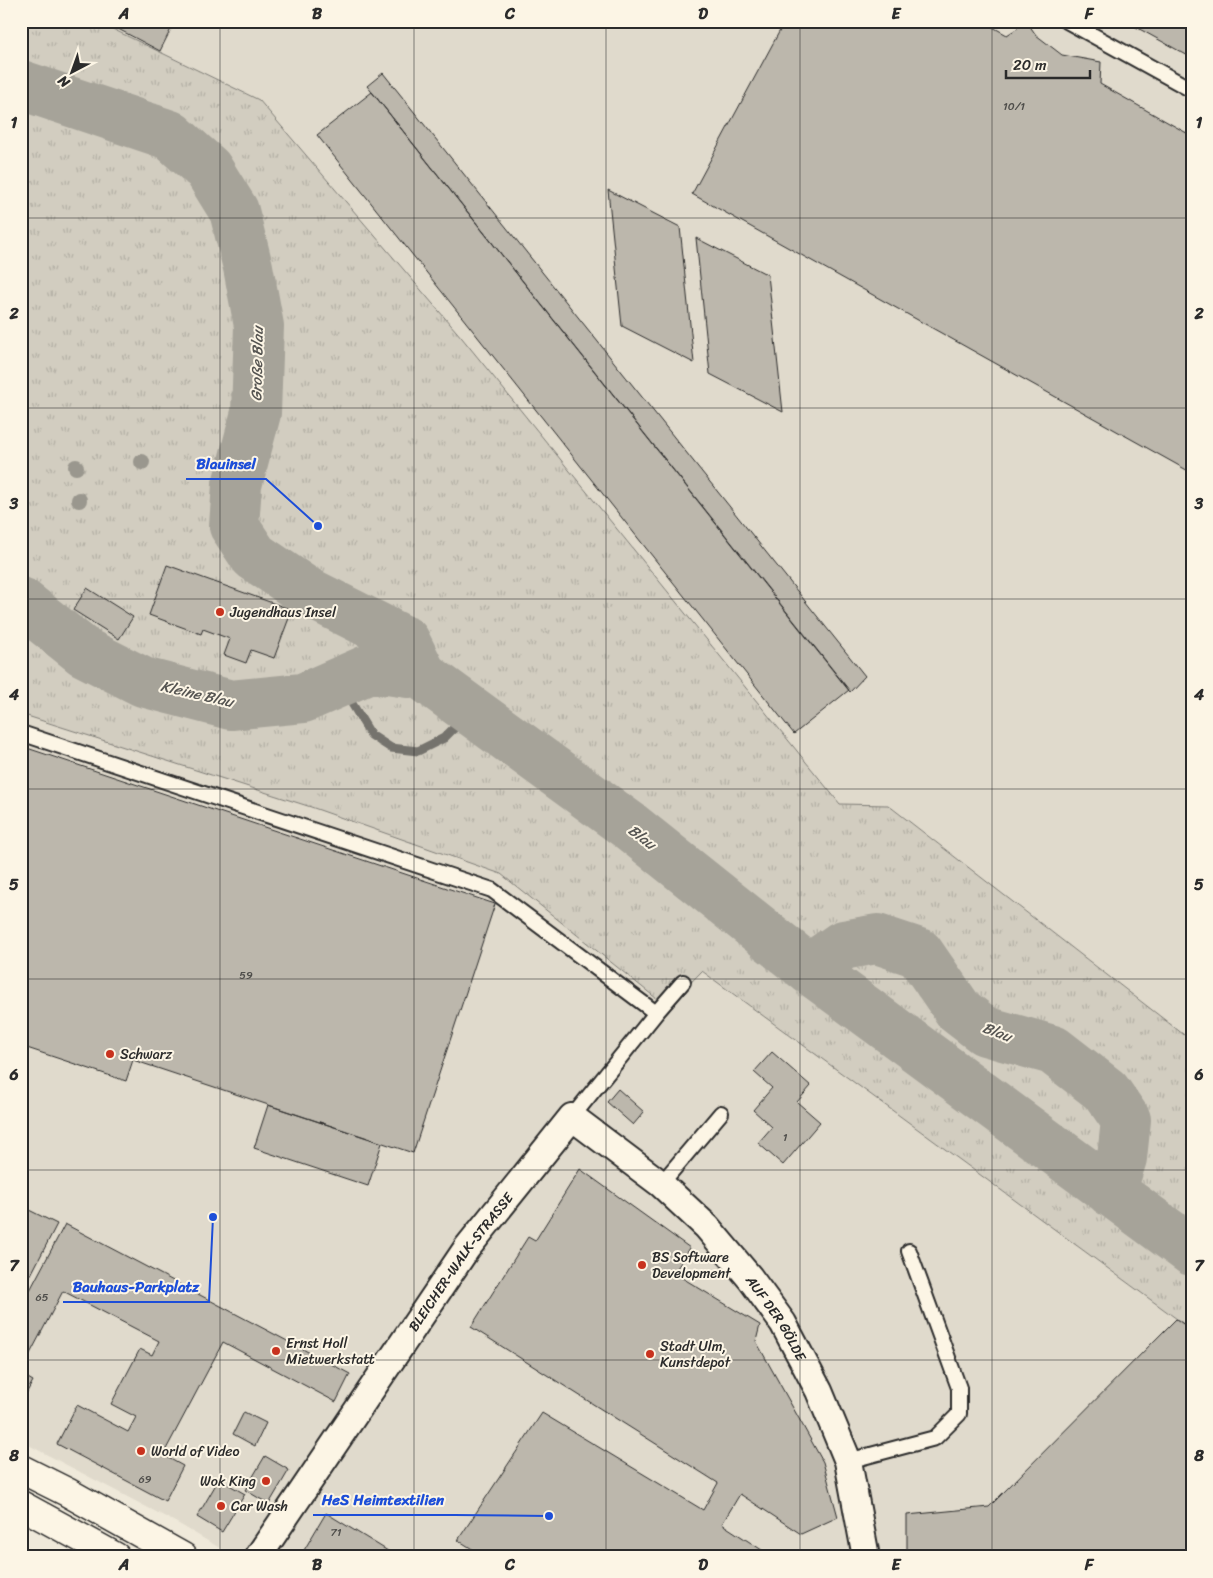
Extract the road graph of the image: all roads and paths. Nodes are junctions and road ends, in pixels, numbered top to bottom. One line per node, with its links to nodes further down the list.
1 (1068, 21): 2 (lane)
2 (1192, 90)
3 (21, 733): 5 (lane)
4 (683, 982): 5 (lane, BLEICHER-WALK-STRASSE)
5 (656, 1013): 7 (lane, BLEICHER-WALK-STRASSE)
6 (721, 1113): 8 (lane)
7 (572, 1117): 8 (street, AUF DER GÖLDE); 15 (street, BLEICHER-WALK-STRASSE)
8 (661, 1184): 10 (street, AUF DER GÖLDE)
9 (909, 1251): 10 (lane)
10 (848, 1461): 16 (street, AUF DER GÖLDE)
11 (21, 1469): 14 (main road)
12 (21, 1505): 13 (main road)
13 (116, 1557)
14 (183, 1557)
15 (258, 1557)
16 (866, 1557)

